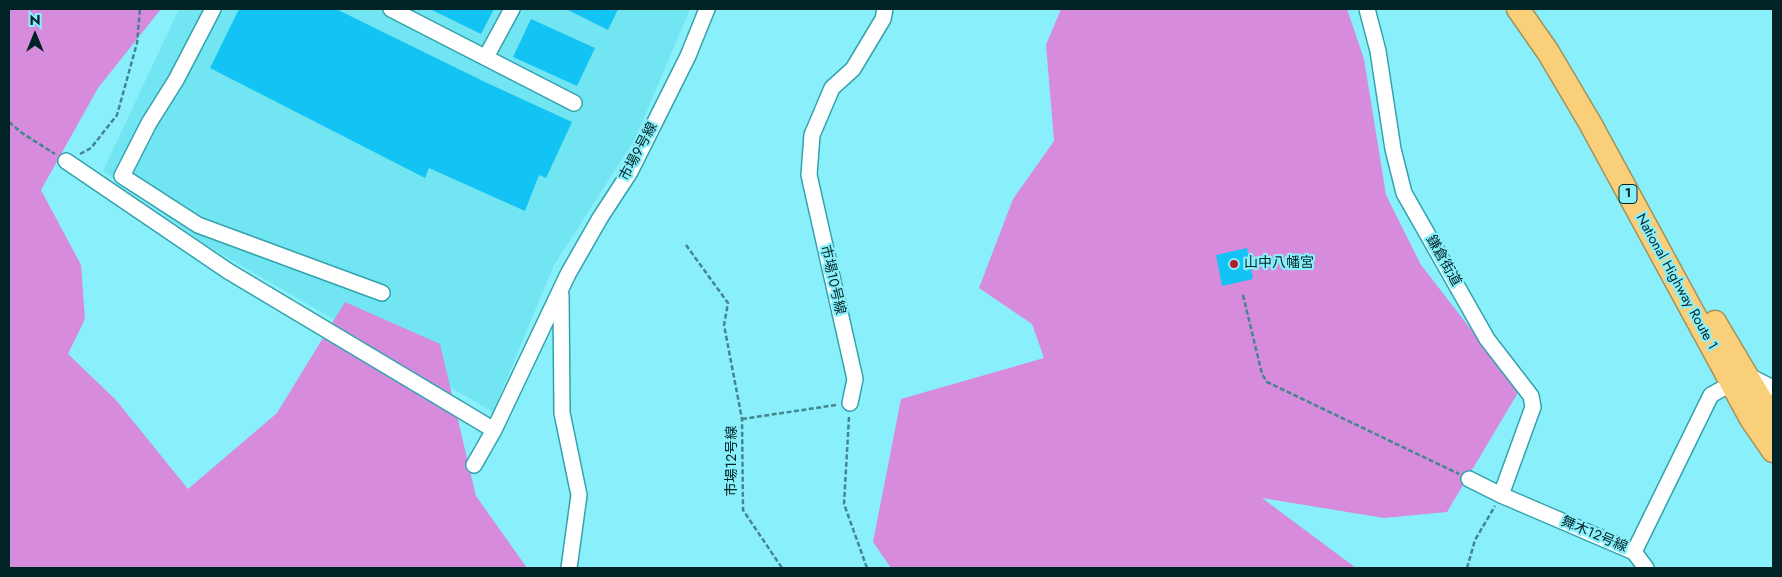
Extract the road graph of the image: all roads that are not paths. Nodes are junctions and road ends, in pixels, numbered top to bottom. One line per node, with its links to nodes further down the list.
1 (213, 9): 13 (street)
2 (391, 9): 9 (street)
3 (512, 9): 9 (street)
4 (707, 9): 12 (street, 市場9号線)
5 (885, 9): 16 (street, 市場10号線)
6 (1367, 9): 22 (street, 鎌倉街道)
7 (1518, 9): 14 (highway, National Highway Route 1 / 1)
8 (1536, 9): 14 (highway, National Highway Route 1 / 1)
9 (486, 57): 10 (street)
10 (574, 103)
11 (66, 161): 18 (street)
12 (561, 291): 18 (street, 市場9号線); 24 (street)
13 (382, 293)
14 (1739, 379): 15 (street); 17 (highway, National Highway Route 1 / 1); 19 (highway, National Highway Route 1 / 1); 23 (street, 舞木12号線)
15 (1773, 388)
16 (850, 402)
17 (1773, 420)
18 (494, 430): 20 (street, 市場9号線)
19 (1773, 451)
20 (474, 465)
21 (1469, 479): 22 (street, 舞木12号線)
22 (1501, 495): 23 (street, 舞木12号線)
23 (1634, 552): 25 (street)
24 (569, 568)
25 (1646, 568)

